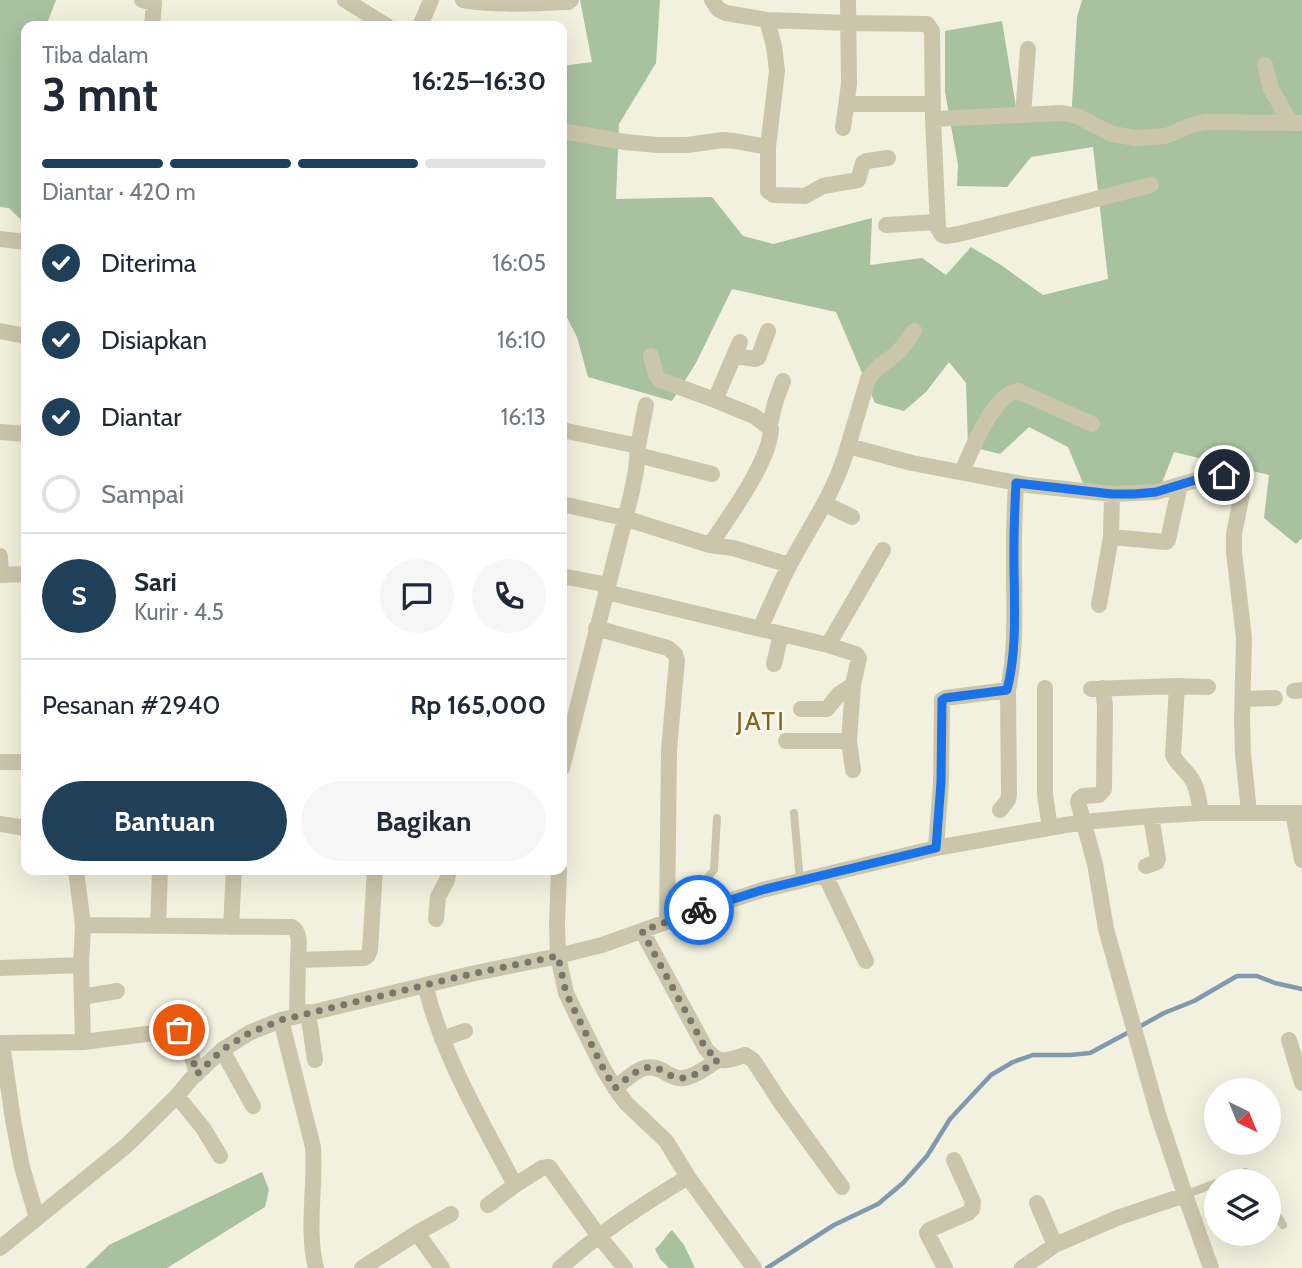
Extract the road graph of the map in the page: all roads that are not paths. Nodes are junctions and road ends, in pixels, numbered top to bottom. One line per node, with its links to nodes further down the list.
1 (345, 0): 10 (street)
2 (430, 0): 11 (street)
3 (463, 0): 4 (street)
4 (571, 0)
5 (712, 0): 8 (street)
6 (848, 0): 12 (street)
7 (153, 1): 9 (street)
8 (767, 20): 12 (street); 21 (street)
9 (152, 21)
10 (374, 21)
11 (422, 21)
12 (848, 23): 15 (street); 16 (street)
13 (1028, 49): 17 (street)
14 (1265, 65): 18 (street)
15 (847, 104): 16 (street); 19 (street)
16 (933, 111): 17 (street); 24 (street)
17 (1023, 115): 18 (street)
18 (1297, 123)
19 (843, 128)
20 (567, 132): 21 (street)
21 (768, 147): 22 (street)
22 (888, 159)
23 (1152, 185): 24 (street)
24 (938, 222): 25 (street)
25 (886, 225)
26 (0, 239): 27 (street)
27 (21, 241)
28 (0, 331): 31 (street)
29 (768, 331): 34 (street)
30 (914, 331): 41 (street)
31 (21, 335)
32 (651, 356): 34 (street)
33 (783, 381): 37 (street)
34 (715, 400): 37 (street)
35 (646, 405): 42 (street)
36 (1092, 424): 43 (street)
37 (769, 428): 53 (street)
38 (567, 431): 42 (street)
39 (0, 432): 40 (street)
40 (21, 434)
41 (848, 446): 43 (street); 48 (street)
42 (638, 450): 44 (street); 51 (street)
43 (962, 472): 45 (street)
44 (712, 474)
45 (1016, 483): 47 (street); 71 (street)
46 (1180, 485): 47 (street); 52 (street); 73 (street)
47 (1112, 494): 52 (street)
48 (825, 504): 50 (street); 56 (street)
49 (567, 505): 51 (street)
50 (852, 517)
51 (624, 518): 53 (street); 60 (street)
52 (1111, 537): 61 (street)
53 (710, 545): 56 (street)
54 (883, 550): 65 (street)
55 (0, 556): 58 (street)
56 (789, 565): 63 (street)
57 (21, 574): 58 (street)
58 (0, 575)
59 (567, 577): 60 (street)
60 (607, 588): 62 (street); 63 (street)
61 (1099, 605)
62 (596, 628): 75 (street); 105 (street)
63 (760, 629): 64 (street)
64 (781, 634): 65 (street); 66 (street)
65 (828, 645): 67 (street)
66 (774, 664)
67 (853, 685): 74 (street); 77 (street)
68 (1177, 686): 69 (street); 84 (street); 88 (street)
69 (1208, 687)
70 (1045, 688): 91 (street)
71 (1007, 690): 81 (street); 92 (street)
72 (1275, 698): 73 (street)
73 (1242, 699): 82 (street)
74 (800, 709)
75 (568, 714)
76 (786, 741): 77 (street)
77 (849, 741): 80 (street)
78 (0, 762): 79 (street)
79 (21, 762)
80 (853, 771)
81 (1000, 810)
82 (1249, 812): 84 (street); 85 (street)
83 (794, 813): 102 (lane)
84 (1201, 813): 86 (street)
85 (1298, 813): 93 (street)
86 (1151, 816): 88 (street); 94 (street)
87 (717, 818): 103 (lane)
88 (1083, 822): 91 (street); 138 (street)
89 (0, 824): 90 (street)
90 (21, 827)
91 (1050, 828): 92 (street)
92 (936, 848): 101 (street)
93 (1302, 860)
94 (1146, 866)
95 (77, 875): 106 (street)
96 (160, 875): 107 (street)
97 (234, 875): 108 (street)
98 (375, 875): 111 (street)
99 (448, 875): 104 (street)
100 (559, 875): 110 (street)
101 (825, 875): 102 (street); 112 (street)
102 (800, 881): 103 (street)
103 (700, 910): 105 (street)
104 (436, 919)
105 (667, 921): 109 (street)
106 (83, 925): 107 (street); 113 (street)
107 (158, 926): 108 (street)
108 (231, 927): 111 (street)
109 (642, 931): 110 (street); 126 (street)
110 (558, 956): 115 (street); 129 (street)
111 (298, 960): 118 (street)
112 (866, 961)
113 (81, 965): 114 (street); 117 (street)
114 (0, 968)
115 (425, 985): 118 (street); 120 (street)
116 (117, 991): 117 (street)
117 (82, 997): 122 (street)
118 (296, 1015): 124 (street); 125 (street); 149 (street)
119 (465, 1031): 120 (street)
120 (442, 1039): 135 (street)
121 (1289, 1040): 128 (street)
122 (83, 1042): 123 (street); 127 (street)
123 (1, 1043): 142 (street)
124 (222, 1050): 127 (street); 131 (street)
125 (315, 1060)
126 (718, 1060): 129 (street); 136 (street)
127 (197, 1074): 130 (street)
128 (1302, 1083)
129 (615, 1088): 134 (street)
130 (177, 1096): 132 (street); 142 (street)
131 (253, 1106)
132 (220, 1156)
133 (954, 1160): 155 (street)
134 (688, 1177): 146 (street); 154 (street)
135 (515, 1185): 140 (street); 146 (street)
136 (842, 1187)
137 (1204, 1188): 138 (lane)
138 (1185, 1195): 147 (street); 157 (street)
139 (1037, 1203): 147 (street)
140 (488, 1205)
141 (451, 1214): 145 (street)
142 (37, 1218): 148 (street)
143 (1281, 1222): 144 (lane)
144 (1283, 1225)
145 (417, 1233): 150 (street); 151 (street)
146 (598, 1235): 152 (street); 153 (street)
147 (1055, 1245): 156 (street)
148 (0, 1248)
149 (316, 1268)
150 (362, 1268)
151 (442, 1268)
152 (560, 1268)
153 (625, 1268)
154 (754, 1268)
155 (945, 1268)
156 (1022, 1268)
157 (1211, 1268)

